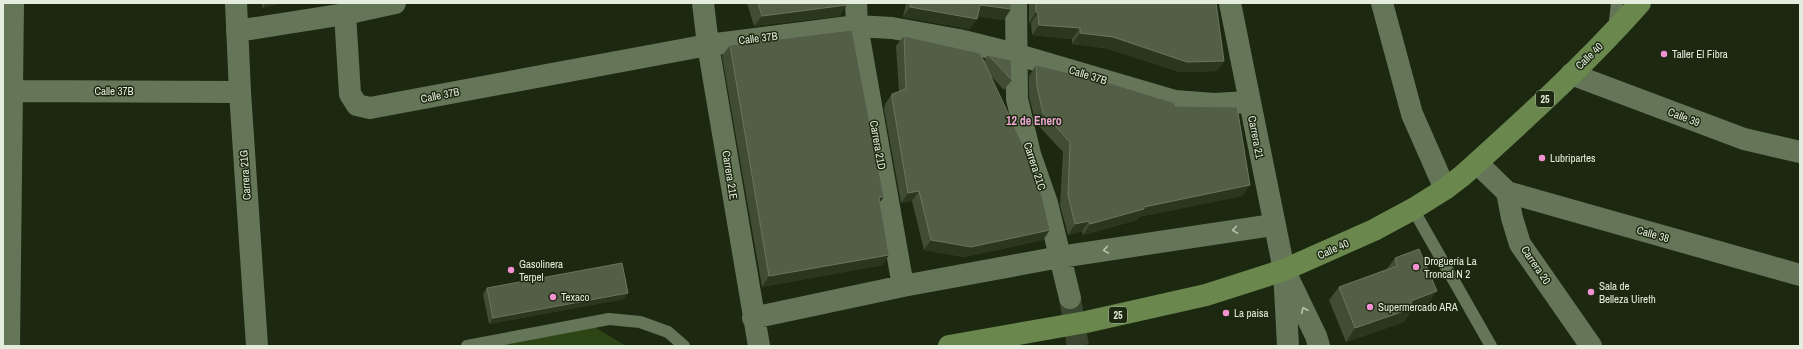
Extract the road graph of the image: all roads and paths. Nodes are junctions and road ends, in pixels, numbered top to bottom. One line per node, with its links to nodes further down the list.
1 (13, 3): 18 (street)
2 (236, 3): 13 (street, Carrera 21G)
3 (396, 3): 11 (street)
4 (703, 3): 15 (street, Carrera 21E)
5 (856, 3): 12 (street, Carrera 21D)
6 (1016, 3): 16 (street, Carrera 21C)
7 (1230, 3): 20 (street, Carrera 21)
8 (1382, 3): 23 (street)
9 (1617, 3): 14 (lane)
10 (1640, 3): 14 (highway, Calle 40 / 25)
11 (345, 14): 13 (street); 15 (street, Calle 37B)
12 (857, 26): 15 (street, Calle 37B); 16 (street, Calle 37B); 30 (street, Carrera 21D)
13 (237, 31): 19 (street, Carrera 21G)
14 (1613, 33): 17 (highway, Calle 40 / 25)
15 (708, 44): 32 (street, Carrera 21E)
16 (1015, 54): 20 (street, Calle 37B); 27 (street, Carrera 21C)
17 (1571, 74): 21 (street, Calle 39); 22 (highway, Calle 40 / 25)
18 (12, 91): 19 (street, Calle 37B); 33 (street)
19 (240, 92): 34 (street, Carrera 21G)
20 (1249, 102): 26 (street, Carrera 21)
21 (1800, 152)
22 (1477, 163): 23 (highway, Calle 40 / 25); 24 (street)
23 (1445, 190): 25 (highway, Calle 40 / 25)
24 (1507, 192): 29 (street, Calle 38); 42 (street, Carrera 20)
25 (1413, 209): 28 (highway, Calle 40 / 25); 41 (lane)
26 (1273, 225): 27 (street, one-way to 27); 28 (street, Carrera 21)
27 (1060, 257): 30 (street); 31 (street, Carrera 21C)
28 (1284, 270): 38 (highway, Calle 40 / 25); 39 (street); 40 (street, one-way to 28)
29 (1800, 275)
30 (903, 286): 32 (street)
31 (1070, 298)
32 (754, 318): 37 (street, Carrera 21E)
33 (9, 346)
34 (257, 346)
35 (467, 346): 36 (lane)
36 (684, 346)
37 (759, 346)
38 (949, 346)
39 (1288, 346)
40 (1319, 346)
41 (1491, 346)
42 (1591, 346)

